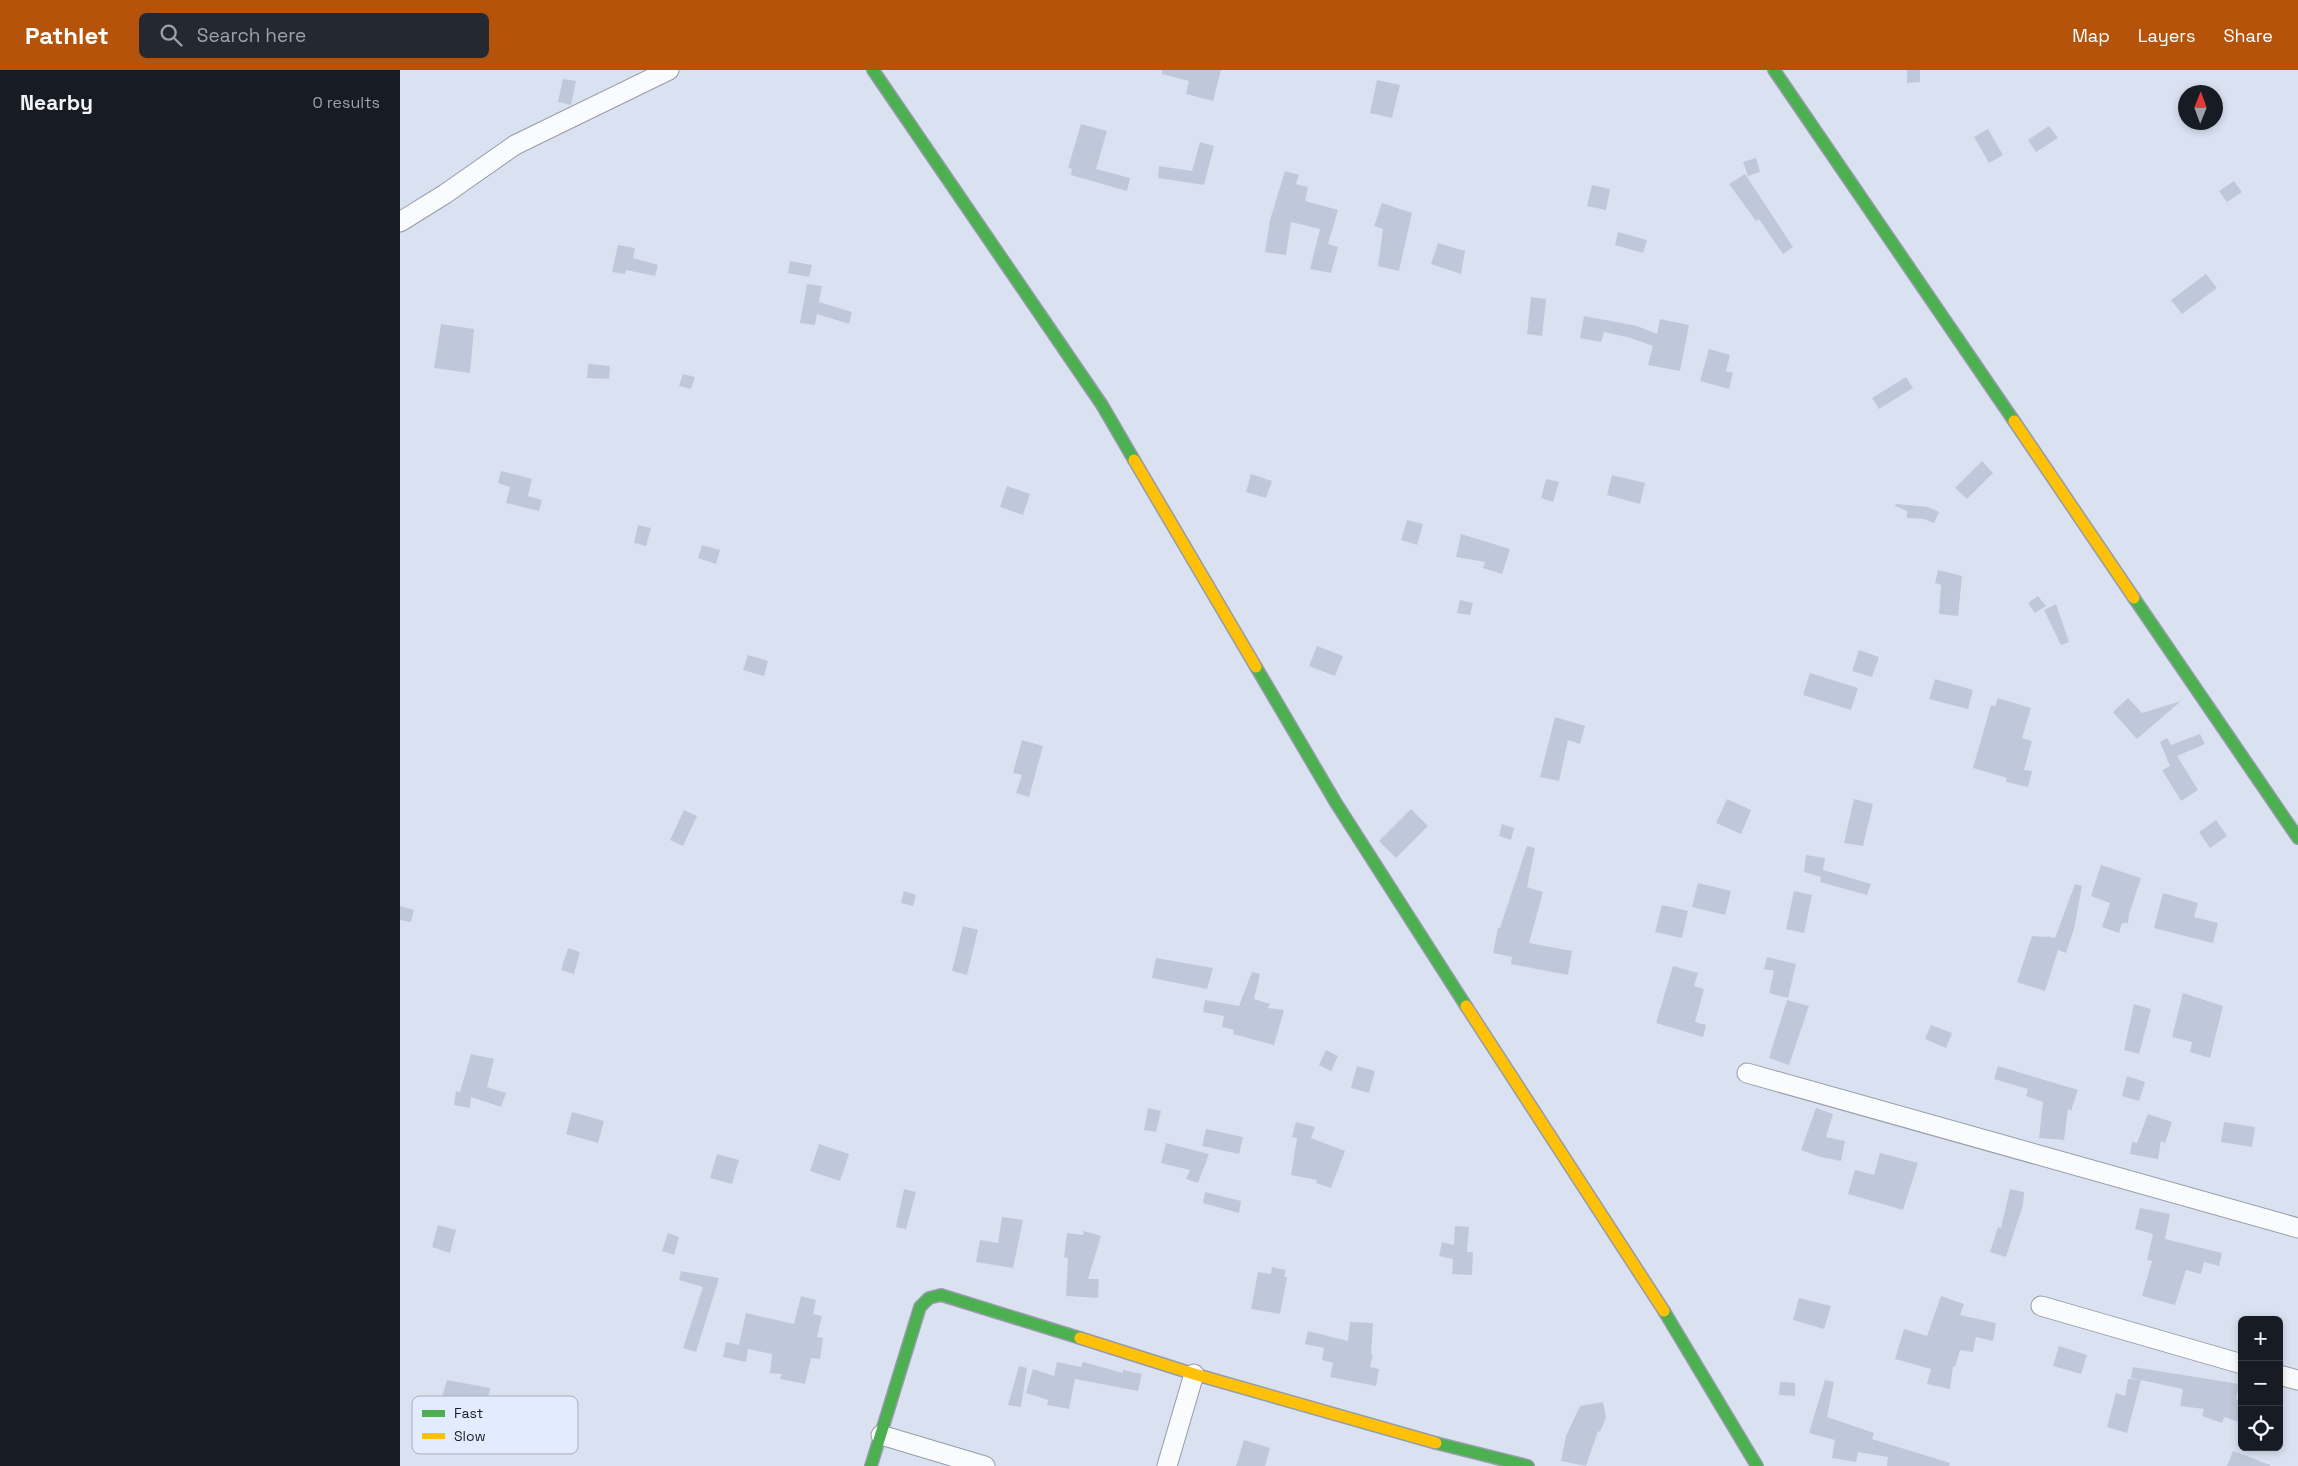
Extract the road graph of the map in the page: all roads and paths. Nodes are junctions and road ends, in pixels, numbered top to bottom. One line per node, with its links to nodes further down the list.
1 (669, 70): 4 (street)
2 (873, 70): 19 (street)
3 (1774, 70): 5 (street)
4 (400, 222)
5 (2298, 838)
6 (1747, 1073): 7 (street)
7 (2298, 1228)
8 (2041, 1306): 9 (street)
9 (2238, 1363)
10 (1194, 1374): 13 (street); 14 (street); 17 (street)
11 (2283, 1375): 12 (street)
12 (2298, 1380)
13 (881, 1434): 15 (street); 16 (street)
14 (1470, 1460): 18 (street)
15 (871, 1466)
16 (985, 1466)
17 (1167, 1466)
18 (1528, 1466)
19 (1756, 1466)

